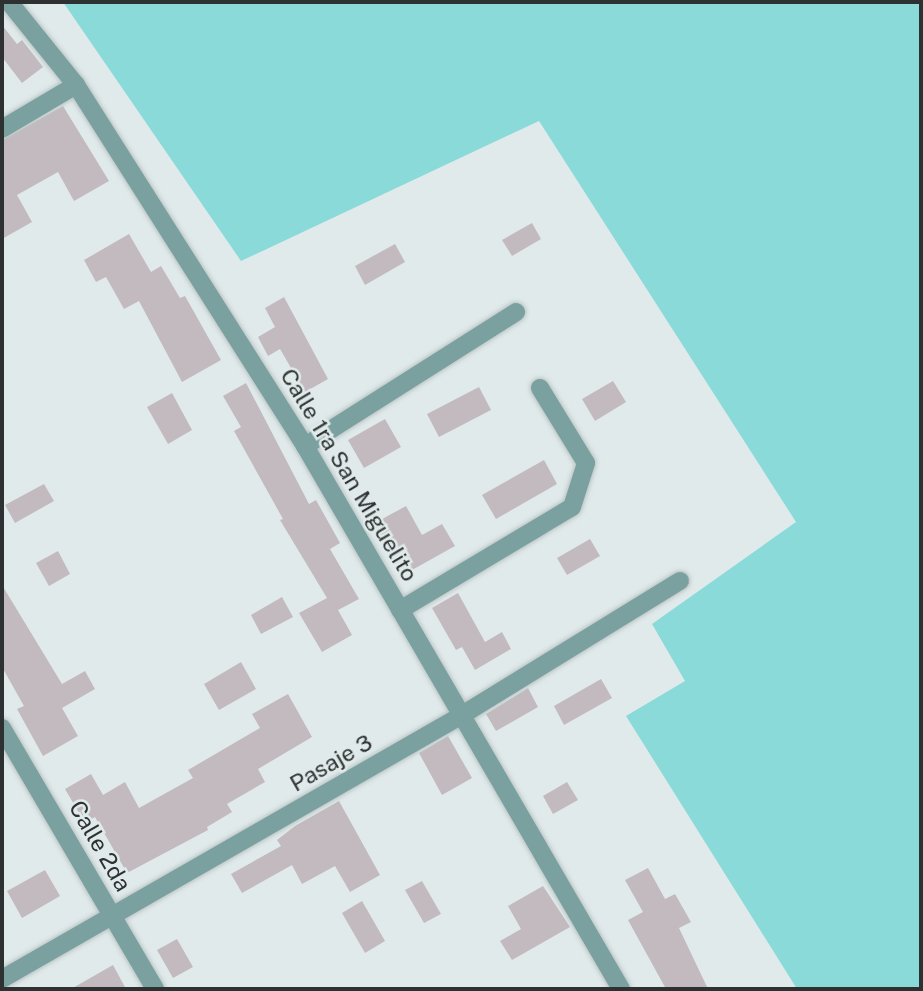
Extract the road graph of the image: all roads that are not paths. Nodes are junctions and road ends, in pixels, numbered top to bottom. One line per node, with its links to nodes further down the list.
1 (9, 2): 2 (street, Calle 1ra San Miguelito)
2 (76, 85): 3 (street); 6 (street, Calle 1ra San Miguelito)
3 (2, 128)
4 (516, 312): 6 (street)
5 (540, 388): 8 (street)
6 (305, 446): 8 (street, Calle 1ra San Miguelito)
7 (680, 581): 9 (street, Pasaje 3)
8 (400, 610): 9 (street, Calle 1ra San Miguelito)
9 (462, 715): 11 (street, Pasaje 3); 14 (street, Calle 1ra San Miguelito)
10 (2, 728): 11 (street, Calle 2da)
11 (113, 917): 12 (street, Pasaje 3); 13 (street, Calle 2da)
12 (2, 979)
13 (155, 989)
14 (621, 989)

